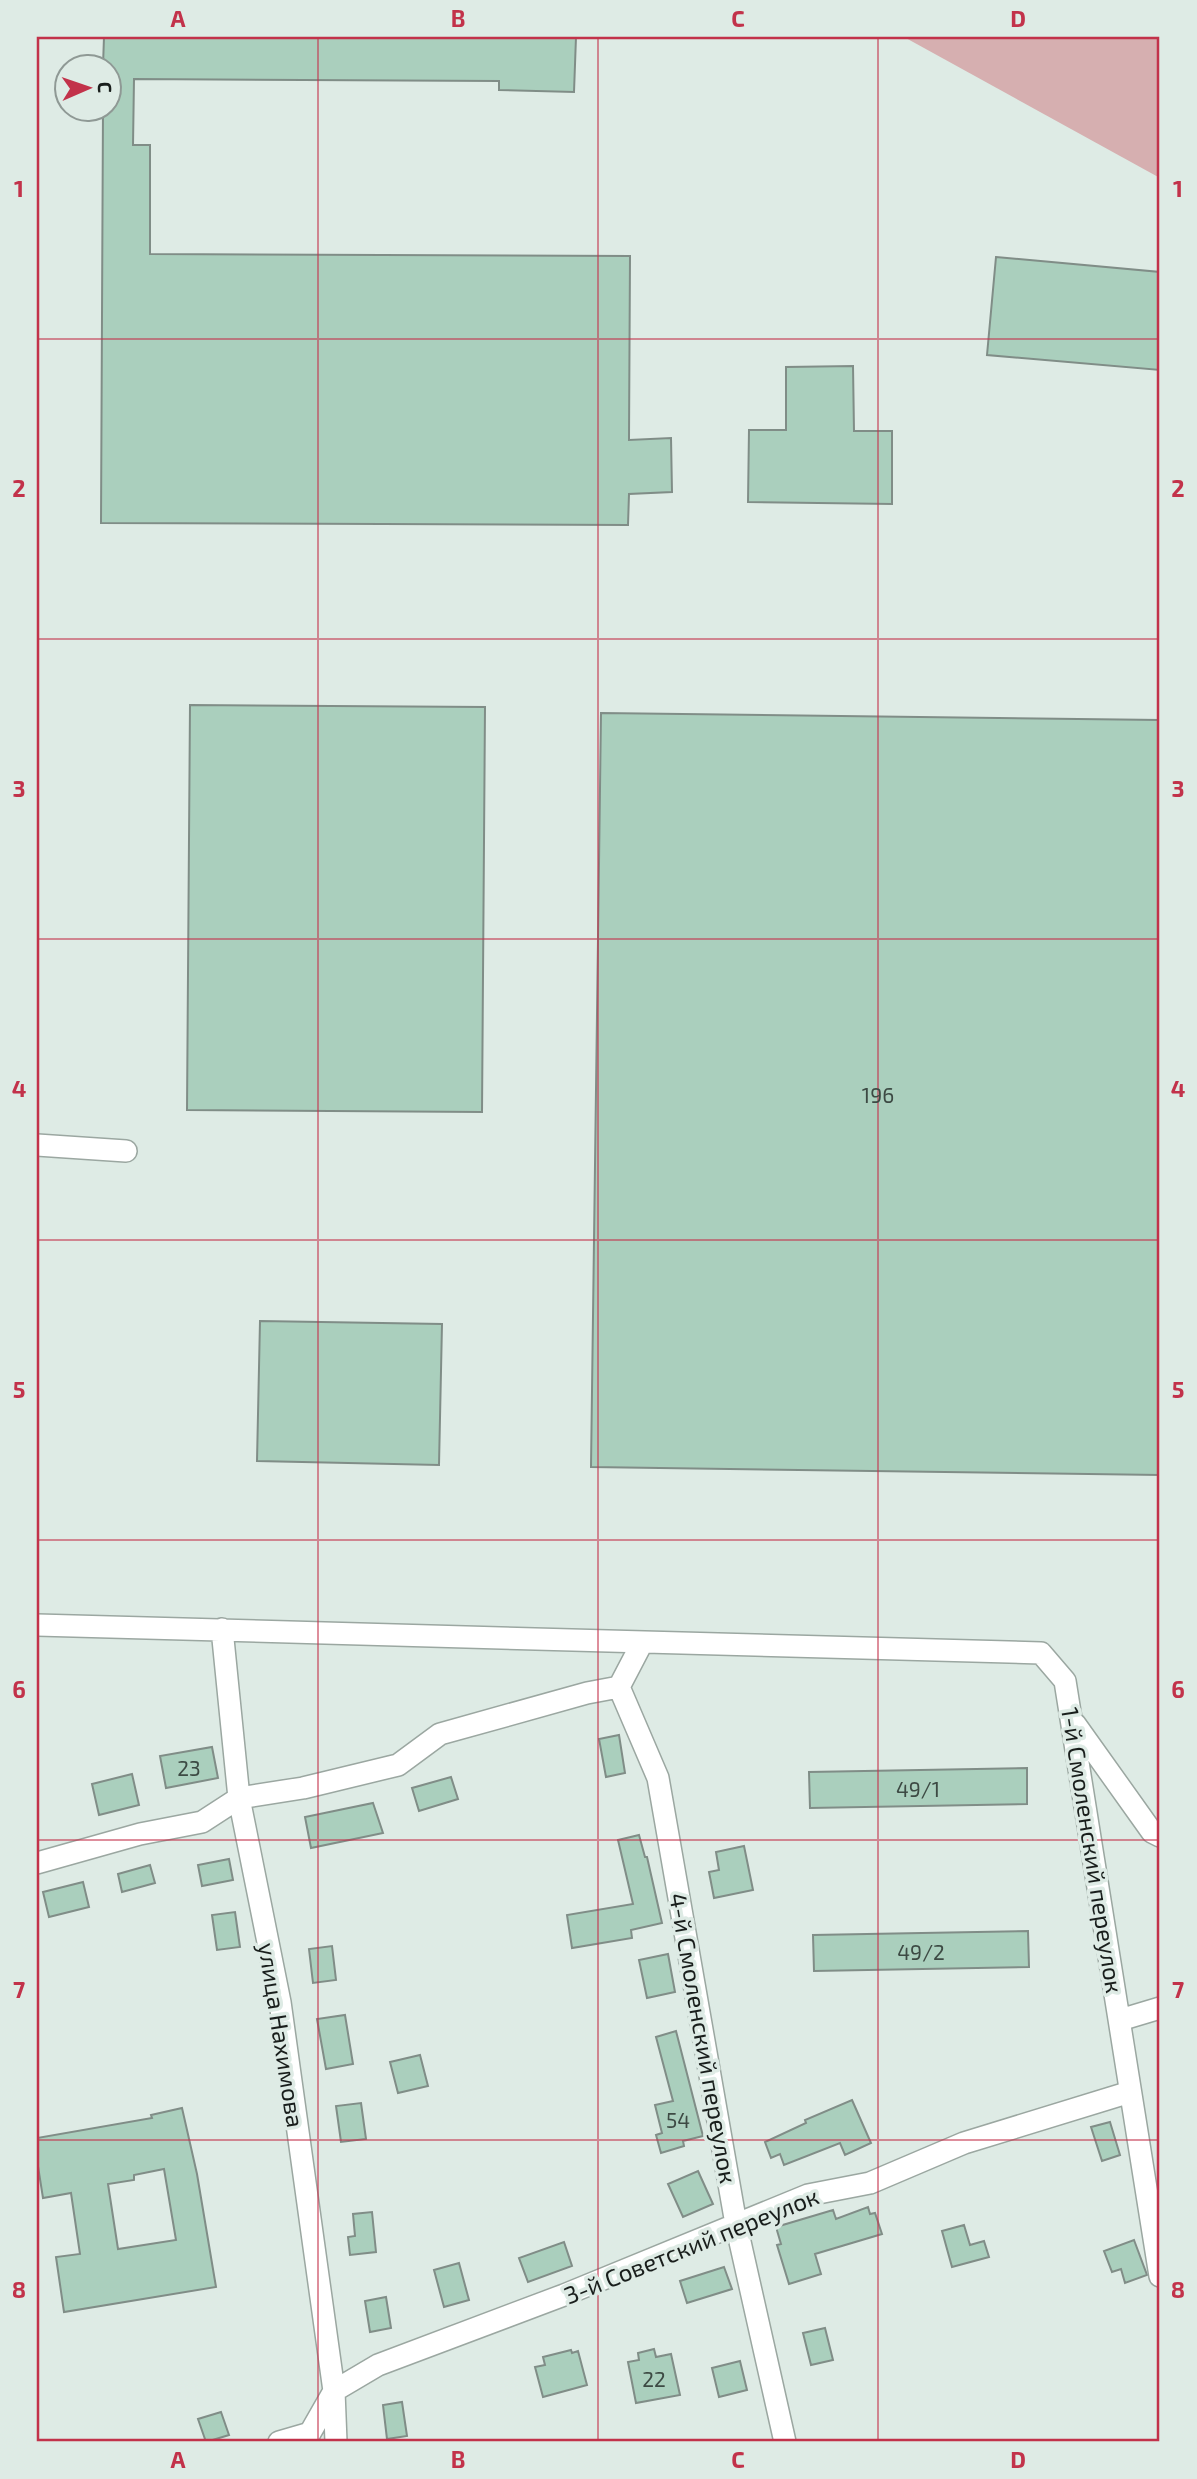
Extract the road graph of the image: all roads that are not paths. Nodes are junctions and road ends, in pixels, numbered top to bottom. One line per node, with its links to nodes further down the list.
1 (37, 1145): 2 (street)
2 (126, 1152)
3 (37, 1625): 4 (street)
4 (222, 1629): 5 (street); 8 (street, улица Нахимова)
5 (642, 1643): 6 (street); 7 (street, 1-й Смоленский переулок)
6 (619, 1687): 8 (street); 14 (street, 4-й Смоленский переулок)
7 (1072, 1720): 9 (street); 12 (street, 1-й Смоленский переулок)
8 (239, 1798): 10 (street); 16 (street, улица Нахимова)
9 (1160, 1836)
10 (37, 1863)
11 (1160, 2008): 12 (street, 1-й Смоленский переулок)
12 (1120, 2020): 13 (street, 1-й Смоленский переулок)
13 (1130, 2092): 14 (street, 3-й Советский переулок); 15 (street, 1-й Смоленский переулок)
14 (736, 2224): 16 (street, 3-й Советский переулок); 19 (street, 4-й Смоленский переулок)
15 (1160, 2276)
16 (334, 2391): 17 (street, 3-й Советский переулок); 18 (street, улица Нахимова)
17 (279, 2442)
18 (337, 2442)
19 (785, 2442)

